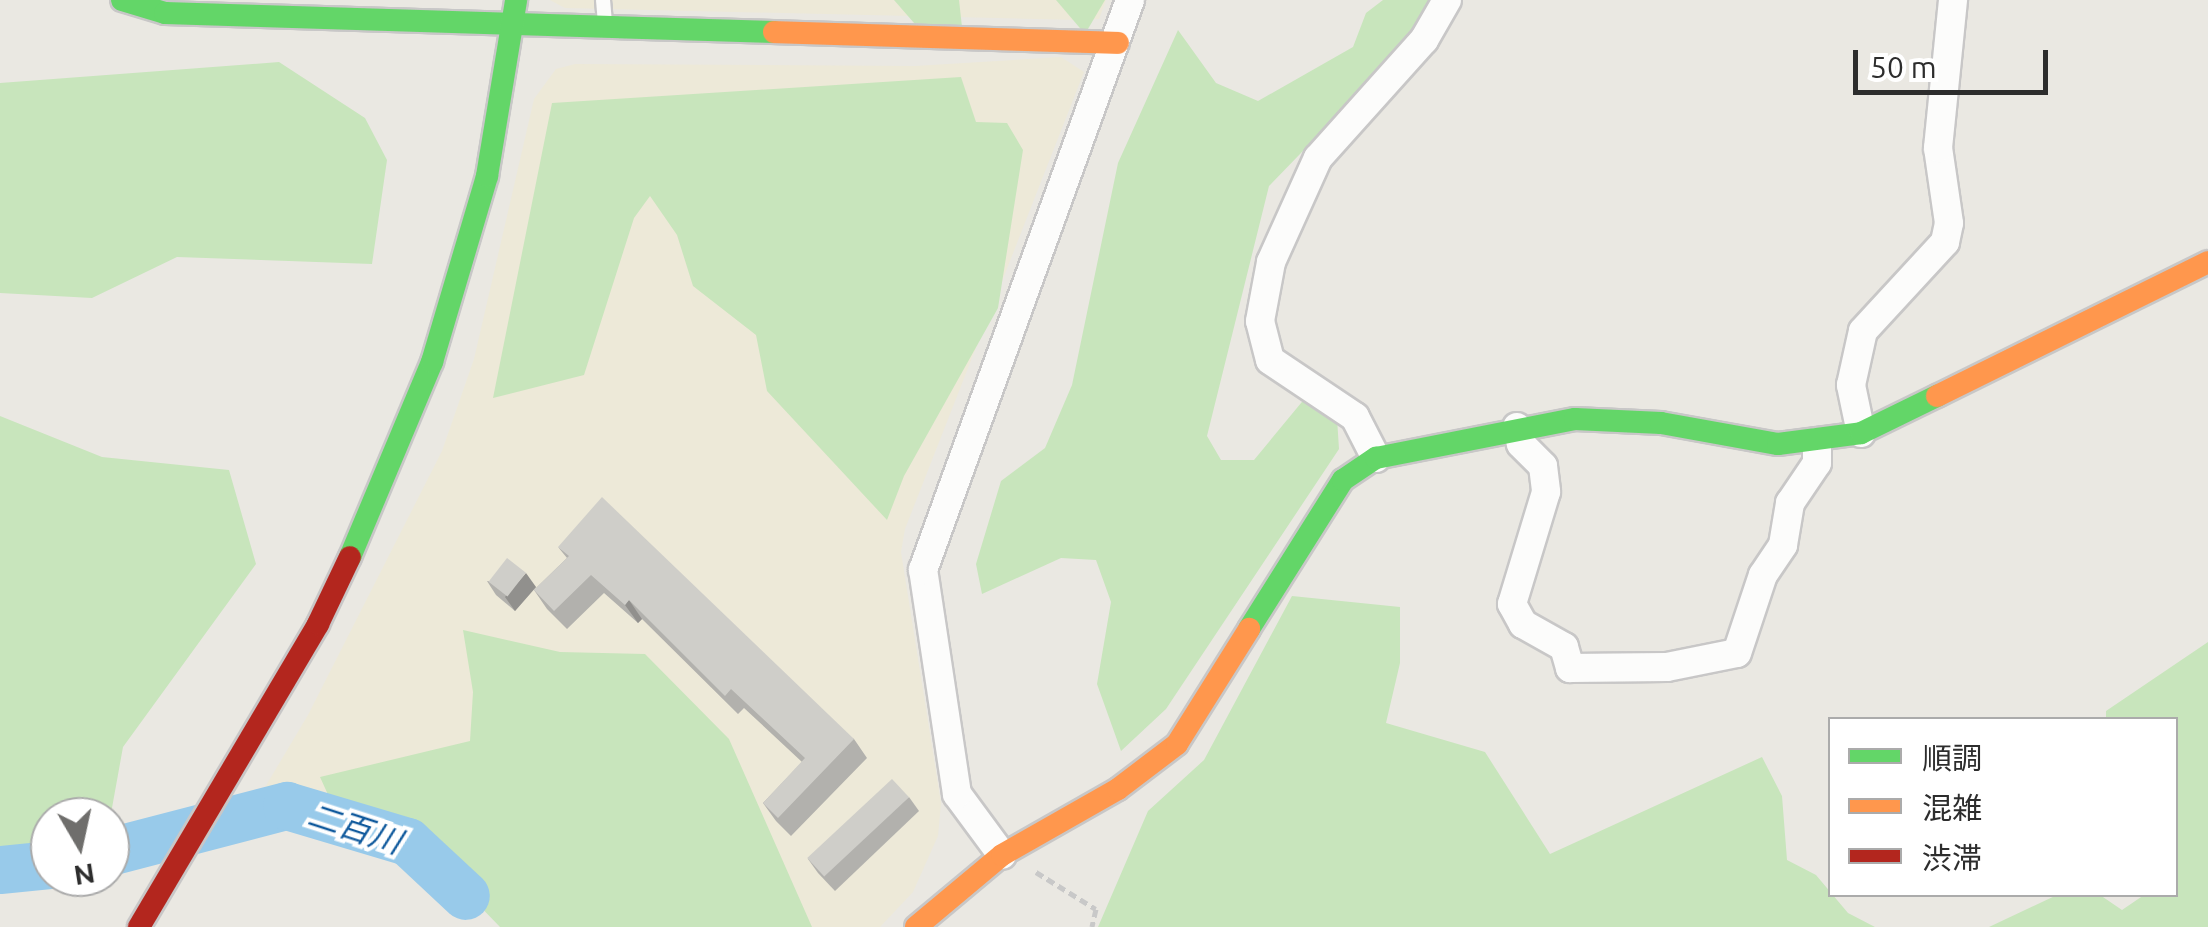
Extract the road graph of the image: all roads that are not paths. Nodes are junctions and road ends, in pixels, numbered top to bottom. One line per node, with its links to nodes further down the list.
1 (122, 0): 7 (street)
2 (516, 0): 7 (street)
3 (603, 0): 8 (lane)
4 (1130, 0): 9 (street)
5 (1447, 0): 14 (street)
6 (1954, 0): 12 (street)
7 (514, 28): 8 (street); 16 (street)
8 (605, 30): 9 (street)
9 (1118, 43): 15 (street)
10 (2208, 262): 12 (street)
11 (1517, 427): 13 (street); 13 (street); 14 (street)
12 (1861, 433): 13 (street)
13 (1817, 442)
14 (1376, 458): 15 (street)
15 (1002, 854): 17 (street)
16 (139, 927)
17 (916, 927)

